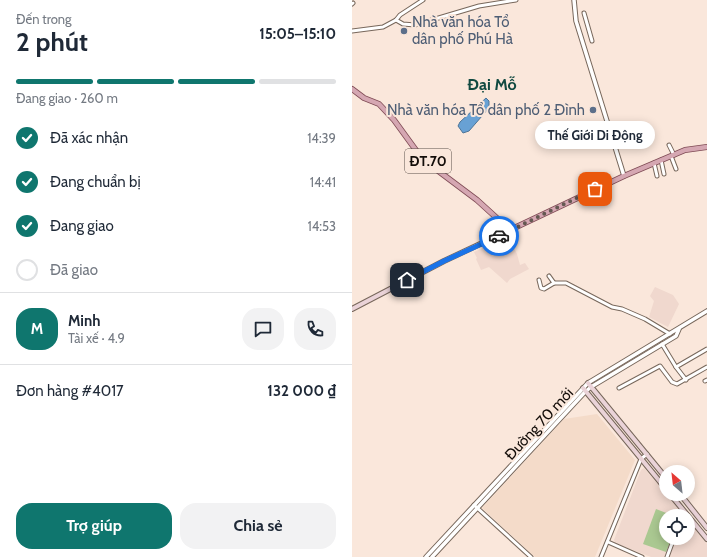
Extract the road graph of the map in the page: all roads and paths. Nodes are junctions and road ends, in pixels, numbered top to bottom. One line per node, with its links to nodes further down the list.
1 (423, 0): 5 (street)
2 (516, 0): 5 (street)
3 (574, 0): 16 (street)
4 (584, 13): 7 (street)
5 (396, 20): 6 (street)
6 (352, 31)
7 (592, 41)
8 (352, 89): 18 (main road, ĐT.70)
9 (669, 145): 11 (street)
10 (707, 147): 11 (main road)
11 (673, 155): 12 (main road); 14 (street)
12 (661, 160): 13 (main road); 15 (street)
13 (654, 163): 16 (main road); 17 (street)
14 (676, 169)
15 (664, 174)
16 (624, 176): 18 (main road)
17 (657, 176)
18 (510, 230): 22 (main road)
19 (549, 276): 21 (street)
20 (539, 280): 21 (street)
21 (554, 282): 25 (street)
22 (352, 309)
23 (707, 311): 24 (street, Đường 70 mới)
24 (679, 328): 25 (street, Đường 70 mới); 26 (street, Đường 70 mới)
25 (670, 334): 31 (street, Đường 70 mới)
26 (662, 344): 28 (street); 31 (street, Đường 70 mới)
27 (707, 349): 28 (street)
28 (676, 367): 30 (street)
29 (707, 367): 30 (street)
30 (686, 380): 32 (street)
31 (590, 385): 33 (street, Đường 70 mới); 34 (main road)
32 (619, 388)
33 (584, 390): 35 (main road); 41 (street, Đường 70 mới)
34 (647, 454): 35 (street); 36 (main road)
35 (641, 459): 37 (main road); 47 (street)
36 (659, 469)
37 (659, 481)
38 (676, 501): 42 (main road)
39 (686, 501): 40 (main road)
40 (688, 504): 42 (main road); 43 (main road)
41 (476, 506): 49 (street); 50 (street, Đường 70 mới); 51 (street)
42 (682, 508)
43 (697, 515): 45 (main road)
44 (695, 525): 46 (main road)
45 (707, 528)
46 (707, 539)
47 (608, 542): 52 (street); 53 (street)
48 (671, 545): 54 (street)
49 (426, 557)
50 (432, 557)
51 (530, 557)
52 (601, 557)
53 (642, 557)
54 (667, 557)

